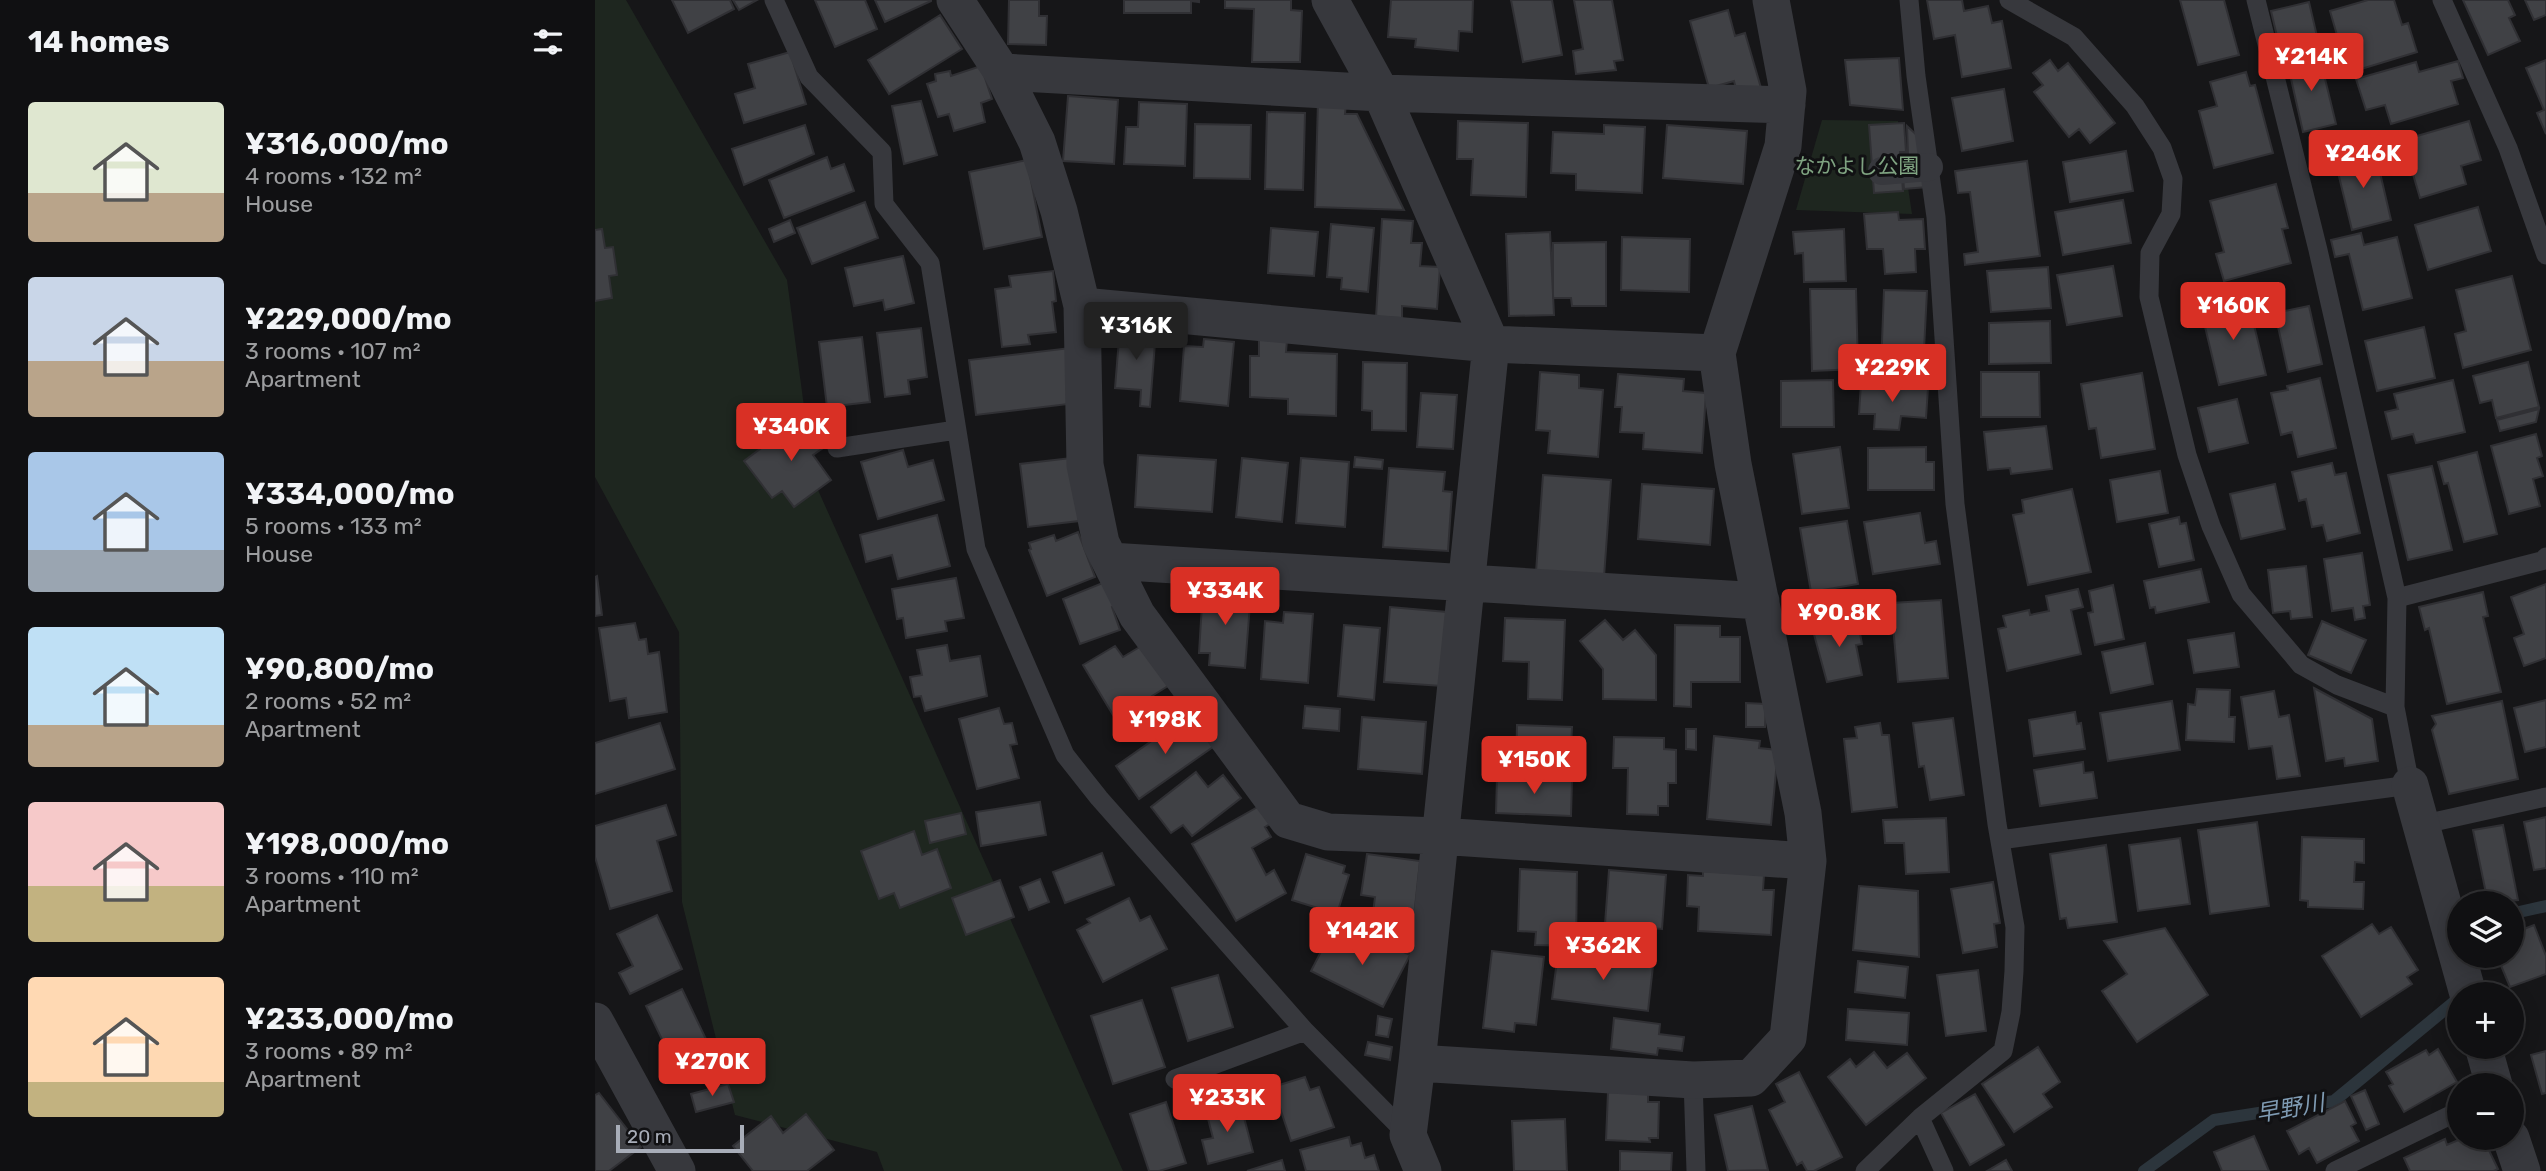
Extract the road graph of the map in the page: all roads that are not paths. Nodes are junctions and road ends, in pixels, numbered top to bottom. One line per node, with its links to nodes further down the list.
1 (773, 0): 18 (lane)
2 (955, 0): 9 (street)
3 (1331, 0): 10 (street)
4 (1771, 0): 11 (street)
5 (1909, 0): 12 (lane)
6 (2009, 0): 25 (lane)
7 (2256, 0): 23 (lane)
8 (2442, 0): 14 (lane)
9 (1002, 72): 10 (street); 15 (street)
10 (1381, 93): 11 (street); 16 (street)
11 (1787, 105): 17 (street)
12 (1929, 167): 13 (street); 30 (lane)
13 (1882, 171)
14 (2546, 256)
15 (1082, 306): 16 (street); 21 (street)
16 (1491, 344): 17 (street); 22 (street)
17 (1717, 353): 24 (street)
18 (956, 430): 19 (lane); 34 (lane)
19 (837, 448)
20 (2546, 557): 23 (lane)
21 (1110, 561): 22 (street); 29 (street)
22 (1466, 582): 24 (street); 29 (street)
23 (2397, 598): 25 (lane)
24 (1761, 601): 31 (street)
25 (2395, 707): 26 (lane)
26 (2410, 785): 28 (street); 30 (lane)
27 (2546, 797): 28 (lane)
28 (2420, 825): 32 (street)
29 (1439, 836): 31 (street); 35 (street)
30 (2000, 840): 39 (lane)
31 (1808, 861): 37 (street)
32 (2465, 982)
33 (596, 1027): 42 (street)
34 (1305, 1031): 36 (lane); 40 (lane)
35 (1417, 1063): 37 (street); 40 (street)
36 (1175, 1079)
37 (1693, 1080): 44 (lane)
38 (2447, 1117): 47 (lane)
39 (1920, 1118): 45 (lane); 46 (lane)
40 (1408, 1136): 43 (street)
41 (2515, 1150): 48 (street)
42 (677, 1171)
43 (1423, 1171)
44 (1696, 1171)
45 (1865, 1171)
46 (1944, 1171)
47 (2335, 1171)
48 (2522, 1171)

